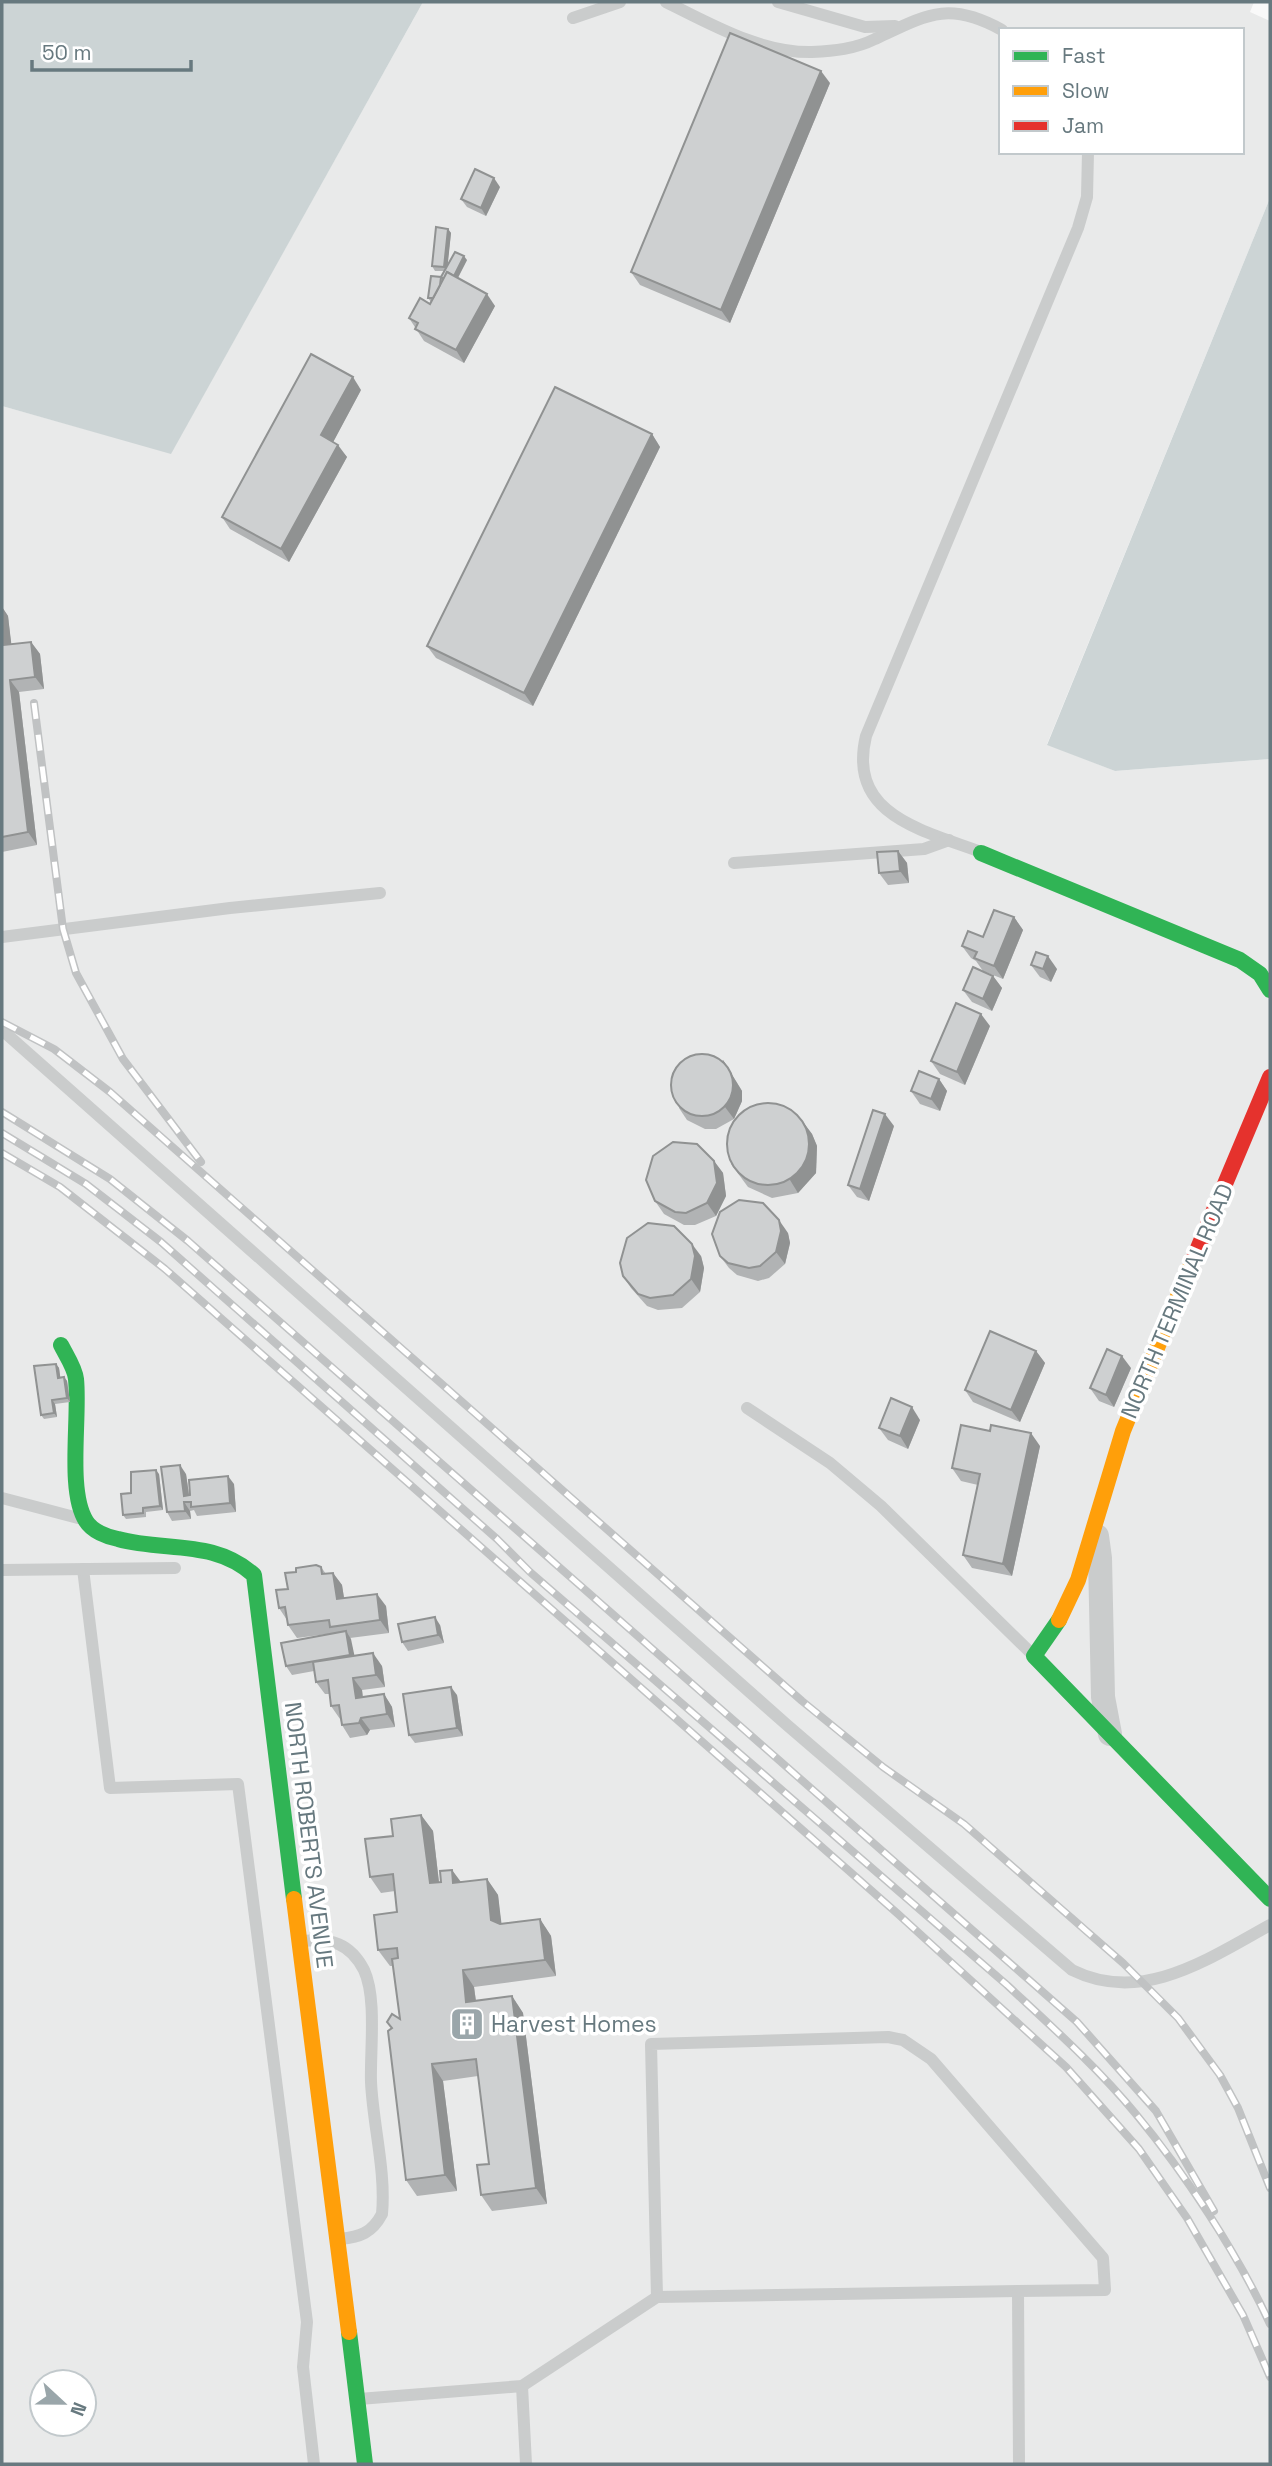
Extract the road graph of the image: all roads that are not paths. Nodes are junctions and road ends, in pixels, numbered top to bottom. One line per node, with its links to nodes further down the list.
1 (620, 2): 4 (lane)
2 (666, 2): 5 (lane)
3 (778, 2): 5 (lane)
4 (573, 18)
5 (898, 26): 6 (lane)
6 (999, 28)
7 (1088, 154): 8 (lane)
8 (949, 840): 9 (lane); 10 (lane)
9 (981, 853): 13 (street)
10 (734, 863)
11 (380, 893): 12 (lane)
12 (2, 937)
13 (1270, 990)
14 (2, 1030): 27 (lane)
15 (1270, 1077): 20 (street, NORTH TERMINAL ROAD)
16 (61, 1345): 19 (street)
17 (747, 1408): 24 (lane)
18 (2, 1498): 19 (lane)
19 (82, 1519): 28 (street, NORTH ROBERTS AVENUE)
20 (1096, 1528): 24 (street, NORTH TERMINAL ROAD); 25 (street, NORTH TERMINAL ROAD)
21 (175, 1568): 22 (lane)
22 (83, 1569): 23 (lane); 34 (lane)
23 (2, 1570)
24 (1034, 1656): 25 (street)
25 (1110, 1734): 26 (street)
26 (1270, 1899)
27 (1270, 1925)
28 (299, 1941): 29 (street, NORTH ROBERTS AVENUE); 29 (lane)
29 (336, 2239): 33 (street, NORTH ROBERTS AVENUE)
30 (1018, 2291): 31 (lane); 31 (lane); 37 (lane)
31 (657, 2297): 32 (lane)
32 (522, 2386): 33 (lane); 36 (lane)
33 (356, 2399): 35 (street, NORTH ROBERTS AVENUE)
34 (314, 2464)
35 (365, 2464)
36 (526, 2464)
37 (1018, 2464)

